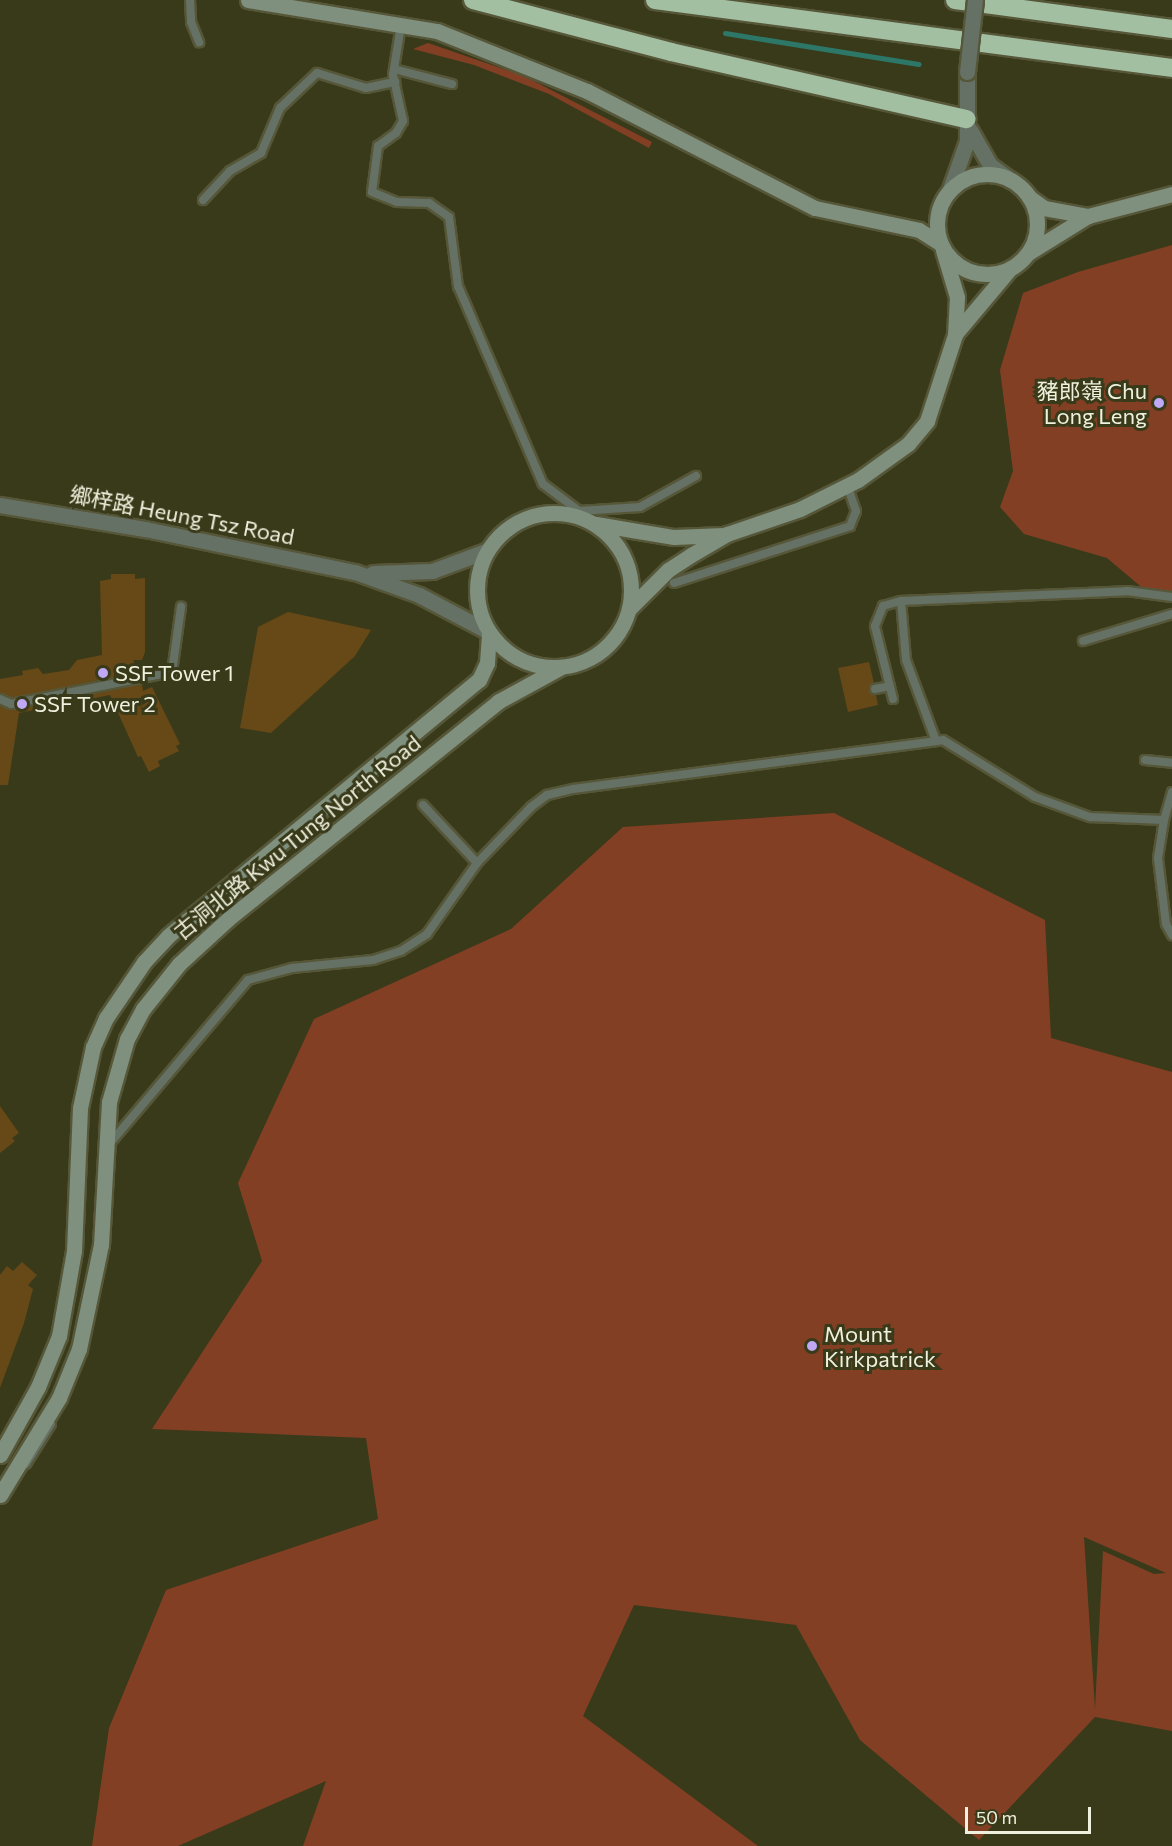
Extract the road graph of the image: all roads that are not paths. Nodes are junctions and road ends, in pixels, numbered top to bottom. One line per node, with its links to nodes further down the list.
1 (190, 0): 9 (lane)
2 (248, 0): 7 (main road)
3 (473, 0): 14 (highway)
4 (655, 0): 10 (highway)
5 (955, 0): 8 (highway)
6 (975, 0): 14 (street, bridge)
7 (401, 25): 11 (lane); 22 (main road)
8 (1172, 29)
9 (199, 42)
10 (1172, 68)
11 (394, 69): 12 (lane); 13 (lane)
12 (395, 82): 19 (lane); 26 (lane)
13 (452, 84)
14 (966, 119): 15 (street); 16 (street)
15 (1011, 180): 16 (main road); 18 (main road)
16 (950, 189): 20 (main road)
17 (1172, 194): 21 (main road)
18 (1029, 197): 21 (main road); 24 (main road)
19 (203, 200)
20 (940, 203): 22 (main road); 23 (main road, 古洞北路 Kwu Tung North Road)
21 (1088, 216): 24 (main road)
22 (882, 222): 23 (main road)
23 (942, 247): 24 (main road); 25 (main road, 古洞北路 Kwu Tung North Road)
24 (1028, 253): 25 (main road, 古洞北路 Kwu Tung North Road)
25 (955, 335): 27 (main road, 古洞北路 Kwu Tung North Road)
26 (696, 476)
27 (847, 485): 30 (main road, 古洞北路 Kwu Tung North Road); 33 (lane)
28 (0, 505): 32 (street, 鄉梓路 Heung Tsz Road)
29 (596, 524): 30 (main road, 古洞北路 Kwu Tung North Road); 31 (main road, 古洞北路 Kwu Tung North Road); 37 (main road, 古洞北路 Kwu Tung North Road)
30 (727, 534): 37 (main road, 古洞北路 Kwu Tung North Road)
31 (486, 550): 32 (street, 鄉梓路 Heung Tsz Road); 39 (main road, 古洞北路 Kwu Tung North Road)
32 (355, 572): 39 (street, 鄉梓路 Heung Tsz Road)
33 (674, 583)
34 (1172, 597): 35 (lane)
35 (901, 601): 42 (lane); 46 (lane)
36 (180, 607): 44 (lane)
37 (629, 609): 41 (main road, 古洞北路 Kwu Tung North Road)
38 (1172, 614): 40 (lane)
39 (489, 632): 41 (main road, 古洞北路 Kwu Tung North Road); 55 (main road, 古洞北路 Kwu Tung North Road)
40 (1083, 641)
41 (561, 667): 56 (main road, 古洞北路 Kwu Tung North Road)
42 (890, 686): 43 (lane); 45 (lane)
43 (875, 689)
44 (0, 699)
45 (893, 699)
46 (936, 741): 51 (lane); 52 (lane)
47 (1145, 760): 48 (lane)
48 (1172, 763)
49 (1172, 792): 51 (lane)
50 (423, 805): 52 (lane)
51 (1164, 820): 53 (lane)
52 (477, 863): 56 (lane)
53 (1169, 926): 54 (lane)
54 (1172, 935)
55 (0, 1455)
56 (0, 1495)

